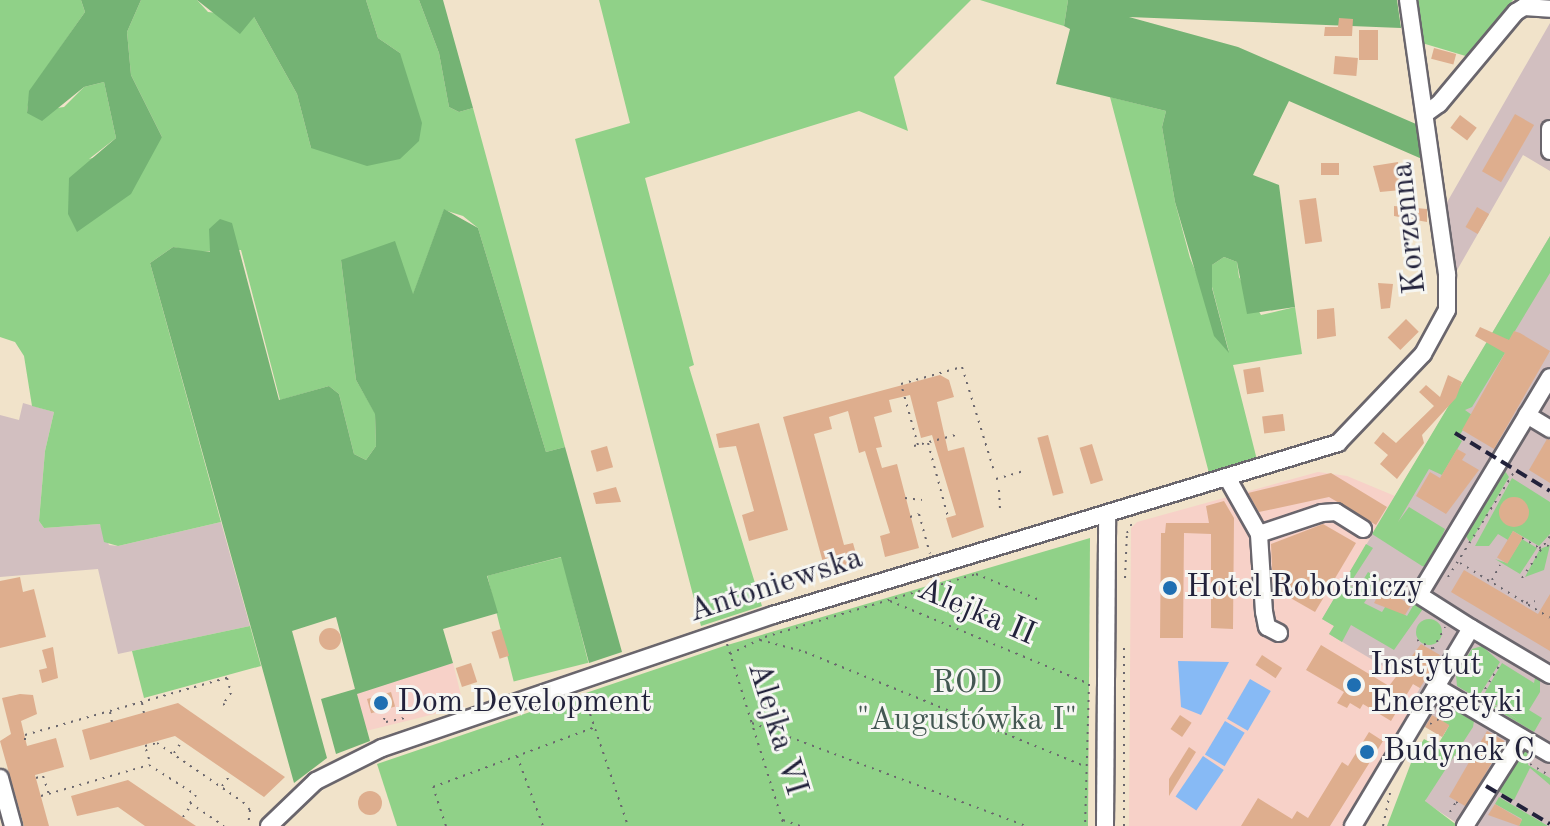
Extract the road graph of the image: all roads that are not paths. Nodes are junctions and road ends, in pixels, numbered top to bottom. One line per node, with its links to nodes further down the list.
1 (1408, 0): 4 (street, Korzenna)
2 (1523, 4): 3 (street); 4 (street)
3 (1550, 9)
4 (1425, 114): 10 (street, Korzenna)
5 (1550, 129): 6 (street)
6 (1550, 151)
7 (1550, 377): 8 (street)
8 (1527, 415): 9 (street); 15 (street)
9 (1550, 429)
10 (1324, 451): 11 (street, Antoniewska)
11 (1228, 479): 12 (street, Antoniewska); 14 (street)
12 (1107, 514): 24 (street, Antoniewska); 25 (street)
13 (1363, 529): 14 (street)
14 (1259, 534): 16 (street)
15 (1463, 629): 17 (street); 18 (street)
16 (1279, 633)
17 (1550, 675)
18 (1436, 687): 19 (street); 26 (street)
19 (1521, 738): 20 (street); 22 (street)
20 (1550, 754)
21 (0, 778): 23 (street)
22 (1472, 824)
23 (13, 826)
24 (269, 826)
25 (1105, 826)
26 (1353, 826)

